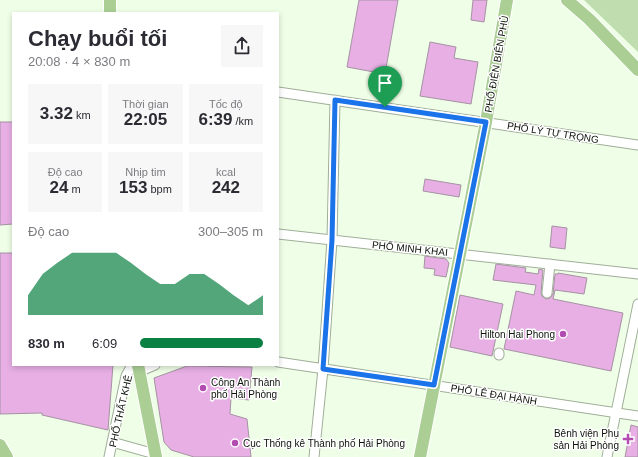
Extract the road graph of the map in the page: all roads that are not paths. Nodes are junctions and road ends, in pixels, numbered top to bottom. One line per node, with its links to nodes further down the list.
1 (110, 0): 4 (main road)
2 (507, 0): 8 (main road, PHỐ ĐIỆN BIÊN PHỦ)
3 (567, 0): 5 (main road)
4 (110, 12)
5 (638, 70)
6 (279, 92): 7 (street, PHỐ LÝ TỰ TRỌNG)
7 (335, 100): 8 (street, PHỐ LÝ TỰ TRỌNG); 11 (street)
8 (486, 122): 9 (street, PHỐ LÝ TỰ TRỌNG); 12 (main road, PHỐ ĐIỆN BIÊN PHỦ)
9 (638, 145)
10 (279, 234): 11 (street, PHỐ MINH KHAI)
11 (332, 240): 12 (street, PHỐ MINH KHAI); 19 (street)
12 (460, 254): 13 (street, PHỐ MINH KHAI); 20 (main road, PHỐ ĐIỆN BIÊN PHỦ)
13 (550, 264): 14 (street, PHỐ MINH KHAI); 15 (street)
14 (638, 274)
15 (547, 293)
16 (638, 304): 21 (street)
17 (279, 362): 19 (street, PHỐ LÊ ĐẠI HÀNH)
18 (136, 367): 23 (street, PHỐ THẤT KHÊ); 25 (main road)
19 (323, 369): 20 (street, PHỐ LÊ ĐẠI HÀNH); 28 (street)
20 (434, 385): 21 (street, PHỐ LÊ ĐẠI HÀNH); 29 (main road, PHỐ ĐIỆN BIÊN PHỦ)
21 (616, 412): 22 (street, PHỐ LÊ ĐẠI HÀNH); 30 (street)
22 (638, 416)
23 (112, 442): 25 (street); 27 (street, PHỐ THẤT KHÊ)
24 (0, 447): 26 (main road)
25 (159, 456)
26 (6, 457)
27 (109, 457)
28 (314, 457)
29 (420, 457)
30 (607, 457)

